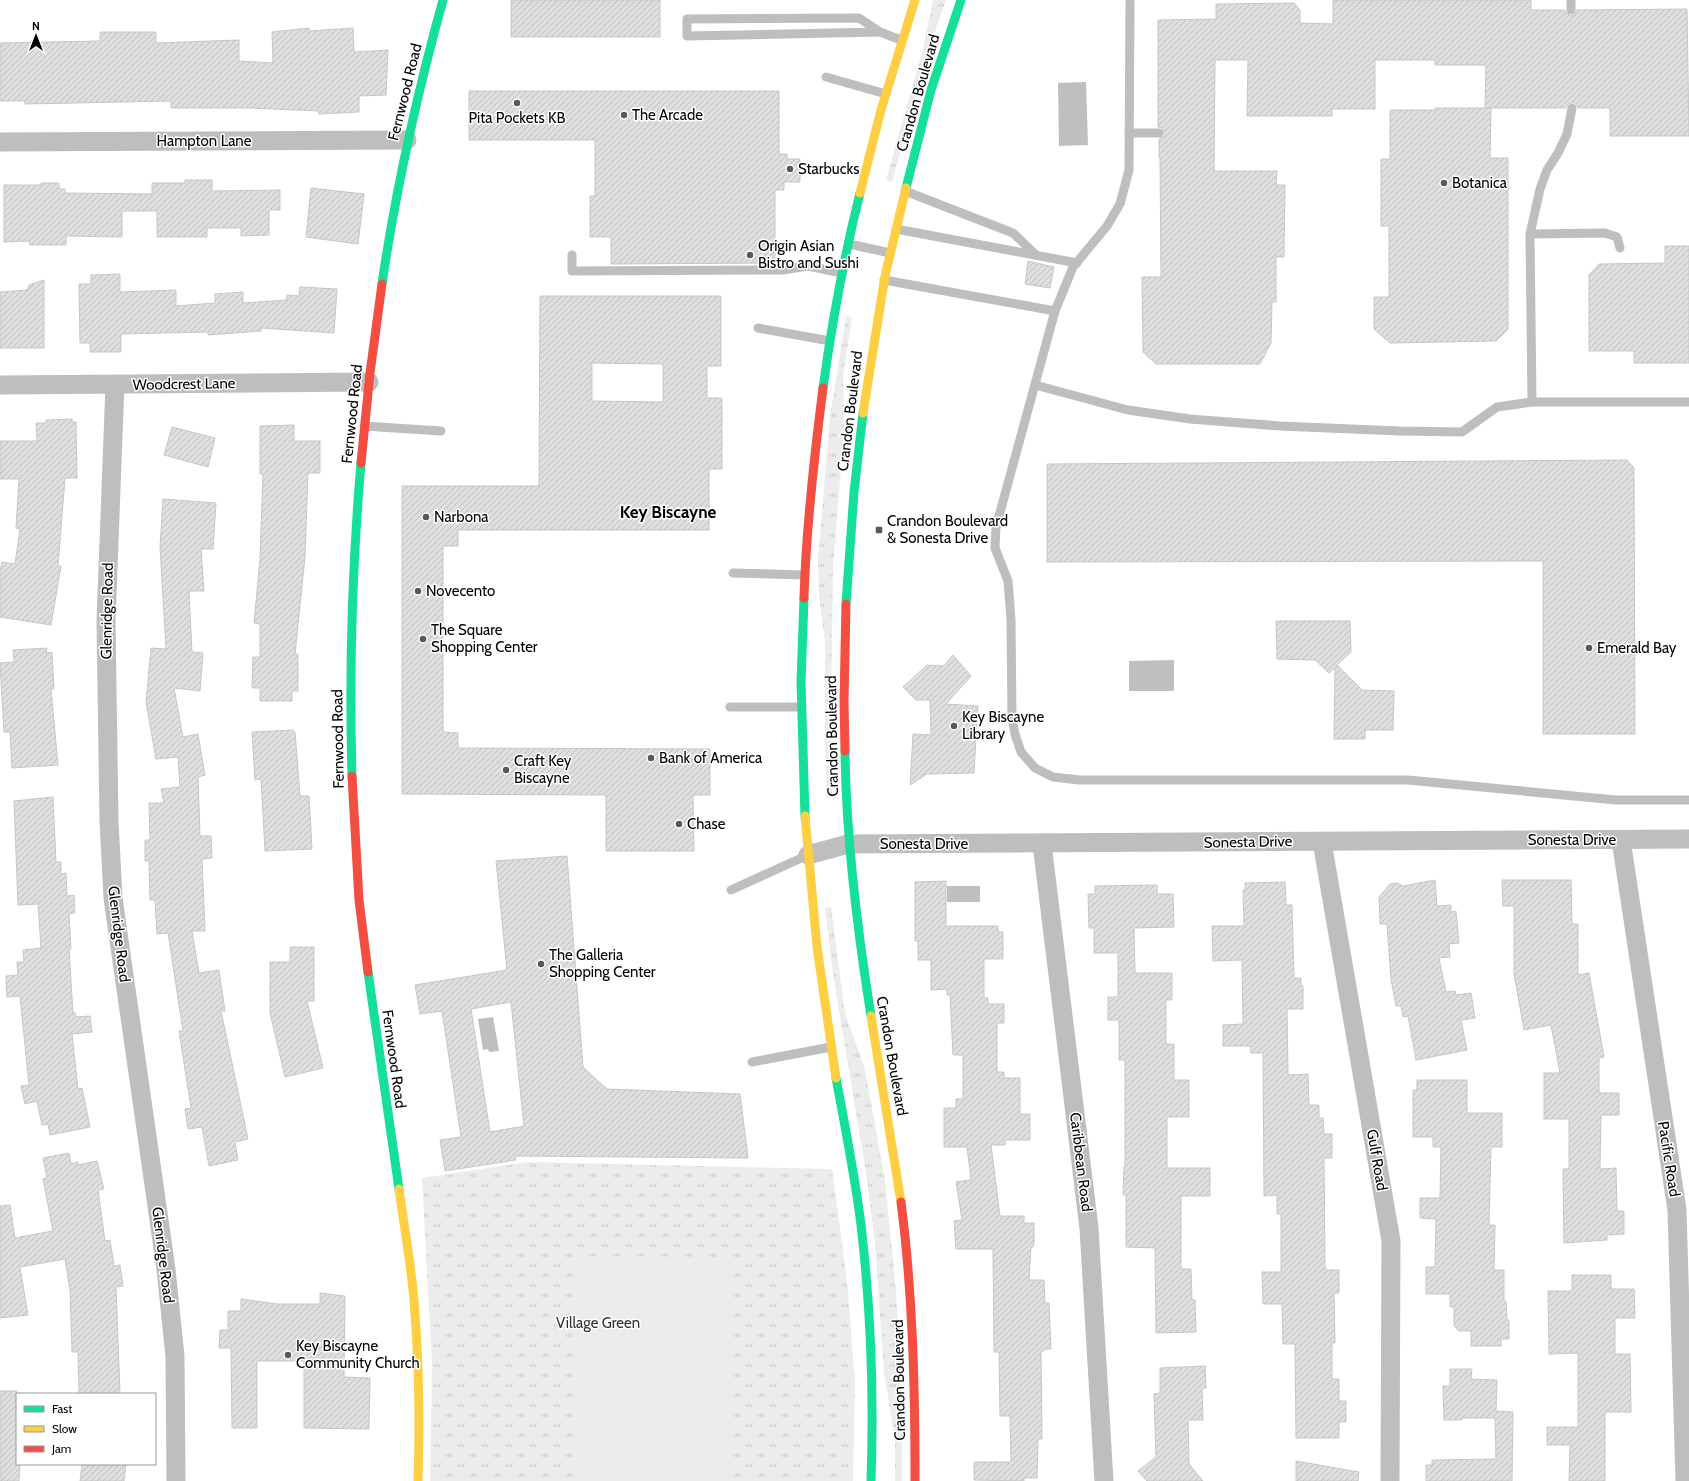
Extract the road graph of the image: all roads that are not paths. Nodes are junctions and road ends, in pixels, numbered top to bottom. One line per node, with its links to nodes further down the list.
1 (443, 0): 16 (main road, Fernwood Road)
2 (915, 0): 10 (main road, Crandon Boulevard)
3 (961, 0): 18 (main road, Crandon Boulevard)
4 (1130, 0): 14 (lane)
5 (1571, 0): 6 (lane)
6 (1571, 10)
7 (733, 18): 8 (lane); 9 (lane); 9 (lane)
8 (880, 32): 9 (lane); 10 (lane)
9 (733, 36)
10 (902, 40): 12 (main road, Crandon Boulevard)
11 (826, 77): 12 (lane)
12 (886, 94): 21 (main road, Crandon Boulevard)
13 (1572, 108): 20 (lane)
14 (1129, 133): 15 (lane); 26 (lane)
15 (1159, 133)
16 (407, 140): 17 (street, Hampton Lane); 32 (main road, Fernwood Road)
17 (0, 142)
18 (905, 191): 19 (main road, Crandon Boulevard); 25 (lane)
19 (896, 229): 23 (main road, Crandon Boulevard); 25 (lane)
20 (1530, 234): 22 (lane); 36 (lane)
21 (849, 244): 23 (lane); 27 (main road, Crandon Boulevard)
22 (1620, 248)
23 (890, 253): 28 (main road, Crandon Boulevard)
24 (572, 255): 27 (lane)
25 (1036, 255): 26 (lane)
26 (1077, 262): 29 (lane)
27 (842, 273): 31 (main road, Crandon Boulevard)
28 (884, 280): 29 (lane); 48 (main road, Crandon Boulevard)
29 (1055, 311): 35 (lane)
30 (758, 328): 31 (lane)
31 (830, 341): 41 (main road, Crandon Boulevard)
32 (369, 382): 33 (street, Woodcrest Lane); 38 (main road, Fernwood Road)
33 (116, 384): 34 (street, Woodcrest Lane); 54 (street, Glenridge Road)
34 (0, 385)
35 (1035, 385): 36 (lane); 44 (lane)
36 (1532, 402): 37 (lane)
37 (1689, 402)
38 (364, 426): 39 (lane); 55 (main road, Fernwood Road)
39 (441, 431)
40 (733, 573): 41 (lane)
41 (805, 575): 43 (main road, Crandon Boulevard)
42 (730, 707): 43 (lane)
43 (802, 707): 50 (main road, Crandon Boulevard)
44 (1689, 800)
45 (1689, 839): 46 (street, Sonesta Drive)
46 (1621, 840): 47 (street, Sonesta Drive); 60 (street, Pacific Road)
47 (1322, 842): 49 (street, Sonesta Drive); 59 (street, Gulf Road)
48 (848, 844): 49 (street, Sonesta Drive); 50 (street, Sonesta Drive); 57 (main road, Crandon Boulevard)
49 (1042, 844): 58 (street, Caribbean Road)
50 (808, 854): 51 (lane); 52 (main road, Crandon Boulevard)
51 (730, 890)
52 (831, 1047): 53 (lane); 56 (main road, Crandon Boulevard)
53 (752, 1062)
54 (176, 1481)
55 (418, 1481)
56 (871, 1481)
57 (915, 1481)
58 (1104, 1481)
59 (1390, 1481)
60 (1685, 1481)

